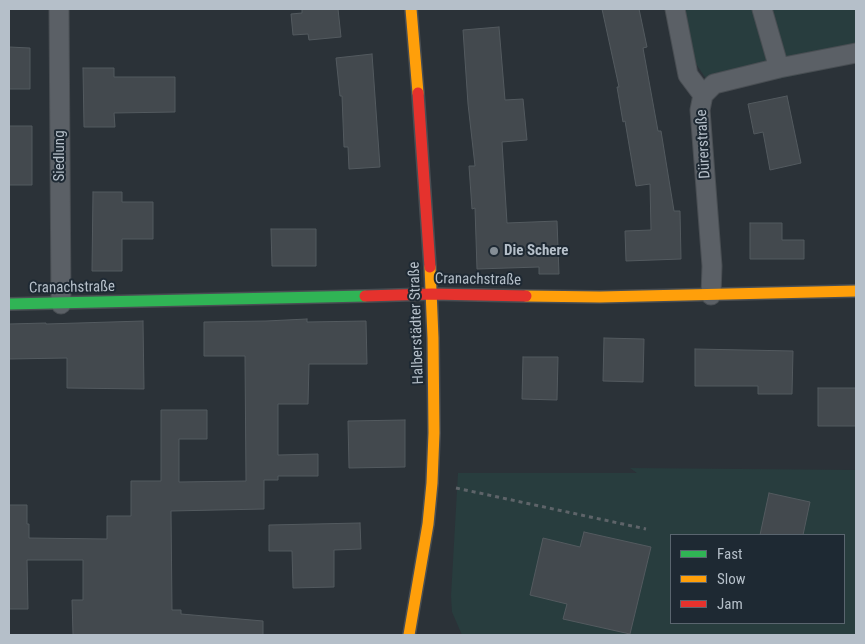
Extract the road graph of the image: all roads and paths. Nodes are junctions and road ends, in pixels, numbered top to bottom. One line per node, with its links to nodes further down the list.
1 (59, 9): 12 (street, Siedlung)
2 (411, 9): 9 (street, Halberstädter Straße)
3 (675, 9): 7 (street)
4 (762, 9): 6 (street)
5 (856, 53): 6 (street, Dürerstraße)
6 (779, 68): 7 (street, Dürerstraße)
7 (703, 95): 10 (street, Dürerstraße)
8 (856, 291): 10 (street, Cranachstraße)
9 (432, 294): 10 (street, Cranachstraße); 12 (street, Cranachstraße); 13 (street, Halberstädter Straße)
10 (711, 295)
11 (9, 304): 12 (street, Cranachstraße)
12 (61, 304)
13 (432, 483): 14 (path); 15 (street, Halberstädter Straße)
14 (646, 529)
15 (409, 635)

